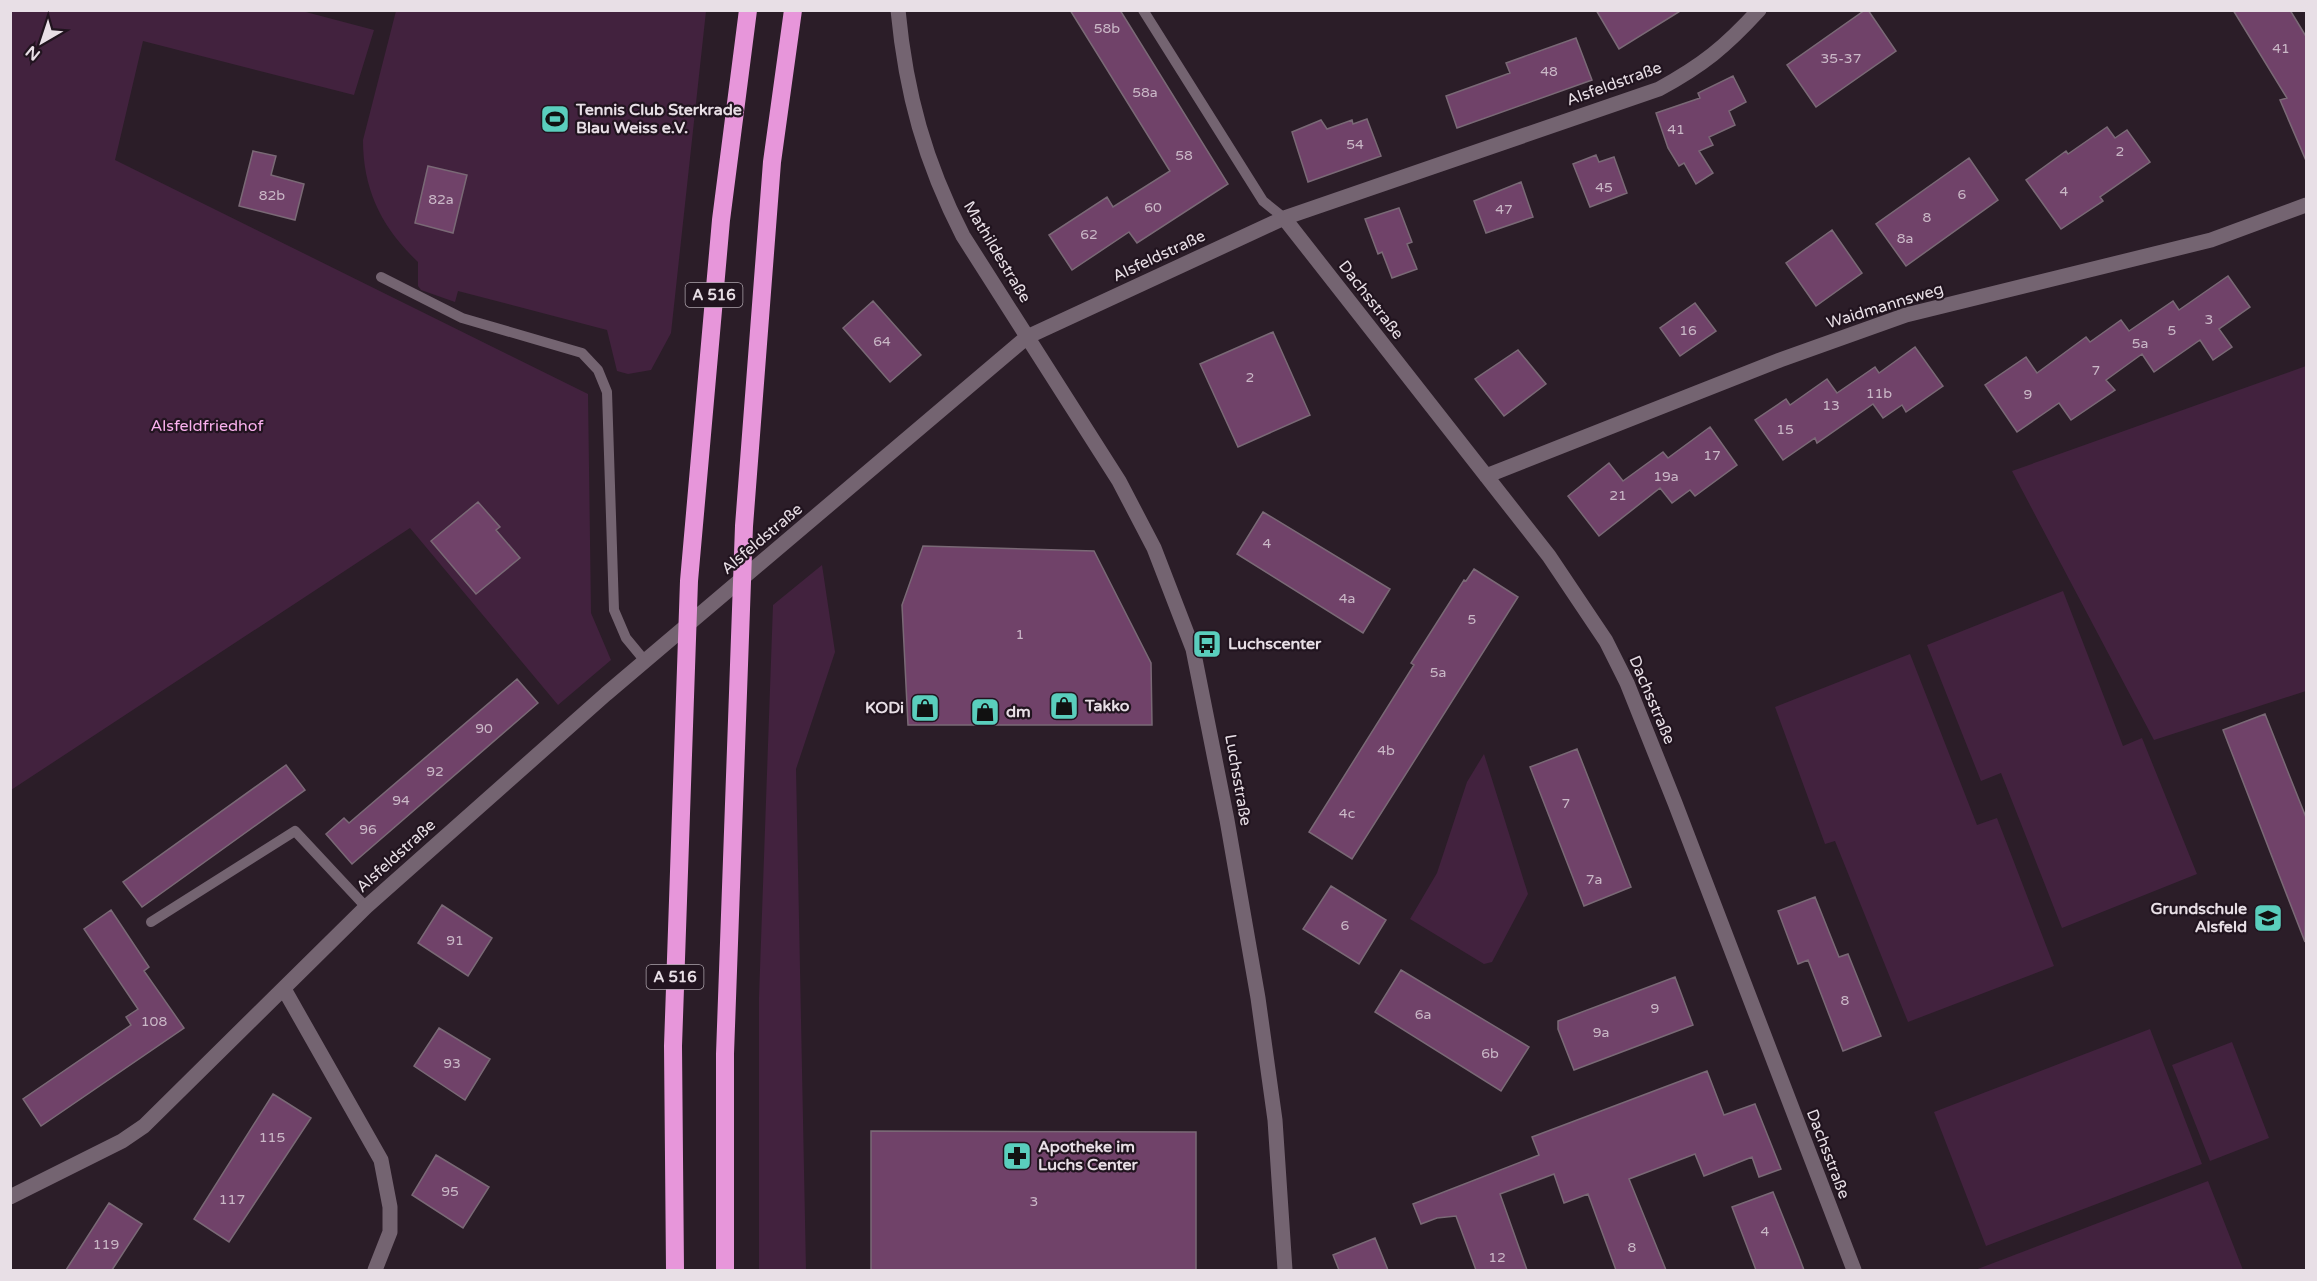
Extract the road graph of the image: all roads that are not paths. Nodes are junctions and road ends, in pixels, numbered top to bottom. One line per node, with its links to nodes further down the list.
1 (748, 10): 17 (highway, A 516)
2 (793, 10): 18 (highway, A 516)
3 (898, 10): 9 (street, Mathildestraße)
4 (1143, 10): 7 (lane)
5 (1759, 10): 7 (street, Alsfeldstraße)
6 (2307, 205): 10 (street, Waidmannsweg)
7 (1284, 218): 9 (street, Alsfeldstraße); 10 (street, Dachsstraße)
8 (381, 277): 11 (lane)
9 (1028, 337): 11 (street, Alsfeldstraße); 19 (street, Luchsstraße)
10 (1486, 476): 20 (street, Dachsstraße)
11 (645, 661): 12 (street, Alsfeldstraße)
12 (366, 907): 13 (lane); 14 (street, Alsfeldstraße)
13 (151, 922)
14 (284, 989): 15 (street, Alsfeldstraße); 16 (street)
15 (10, 1197)
16 (375, 1270)
17 (675, 1270)
18 (725, 1270)
19 (1286, 1270)
20 (1854, 1270)

